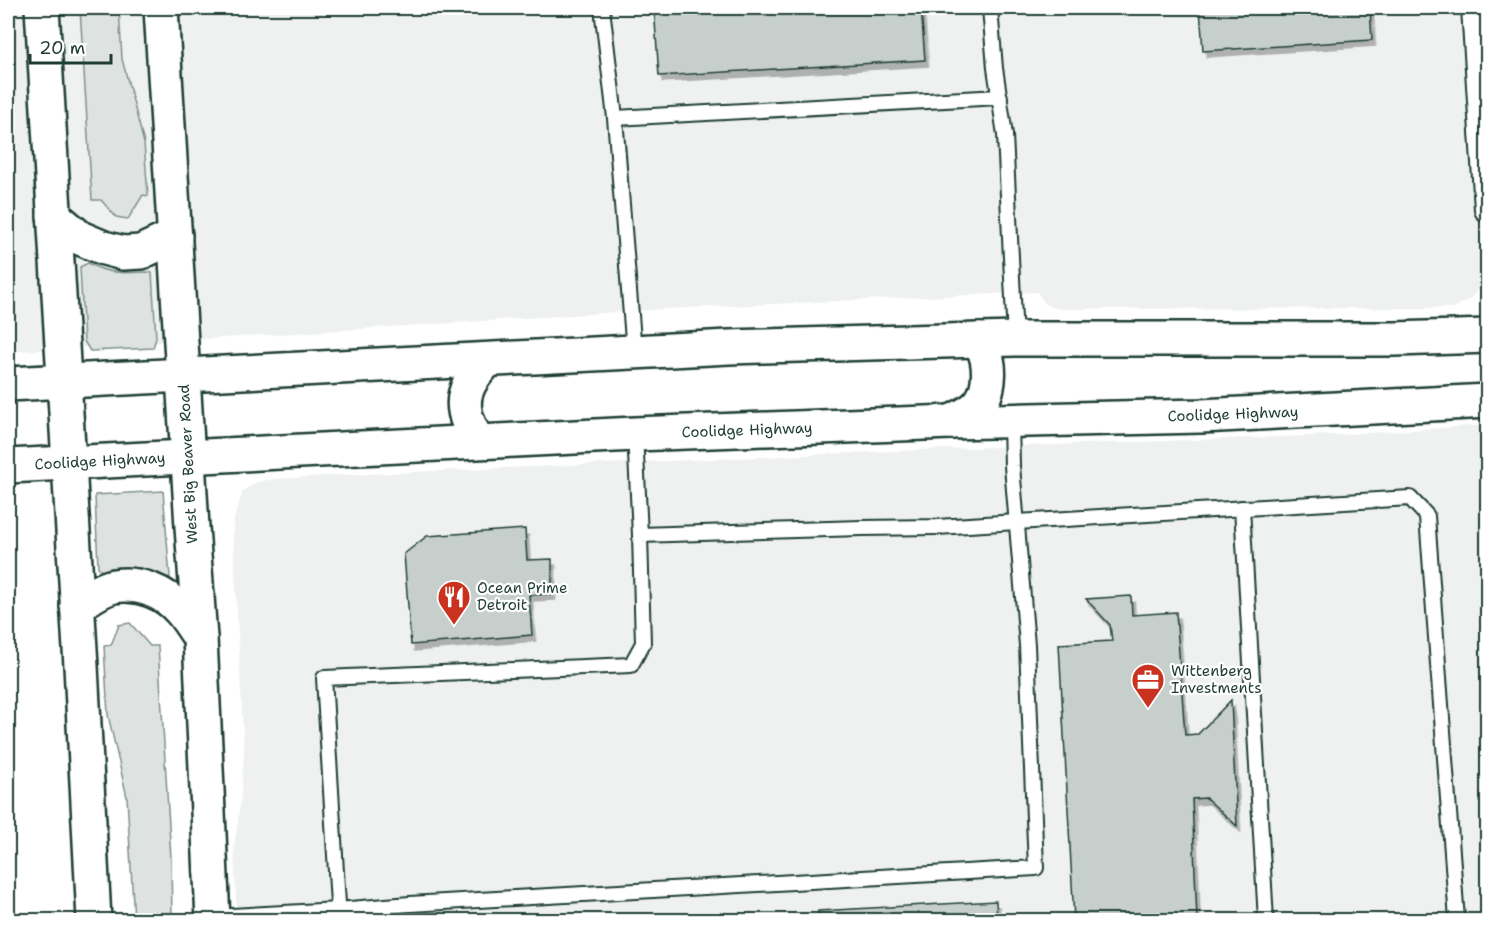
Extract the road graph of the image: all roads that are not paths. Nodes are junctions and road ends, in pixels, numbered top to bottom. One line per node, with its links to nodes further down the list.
1 (42, 8): 9 (main road)
2 (161, 8): 10 (main road, West Big Beaver Road)
3 (602, 8): 7 (lane)
4 (990, 8): 6 (lane)
5 (1475, 8): 8 (street)
6 (1000, 97): 7 (lane); 12 (lane)
7 (615, 118): 14 (lane)
8 (1488, 209)
9 (54, 216): 10 (main road); 17 (main road)
10 (175, 236): 16 (main road, West Big Beaver Road)
11 (1488, 336): 12 (main road)
12 (1015, 339): 13 (main road)
13 (978, 340): 14 (main road); 21 (main road)
14 (634, 352): 15 (main road)
15 (488, 360): 16 (main road); 23 (main road)
16 (183, 375): 17 (main road); 24 (main road, West Big Beaver Road)
17 (64, 381): 18 (main road); 25 (main road)
18 (8, 384)
19 (1488, 401): 20 (main road, Coolidge Highway)
20 (1011, 421): 21 (main road, Coolidge Highway); 28 (lane)
21 (951, 422): 22 (main road, Coolidge Highway)
22 (635, 434): 23 (main road, Coolidge Highway); 29 (lane)
23 (478, 441): 24 (main road, Coolidge Highway)
24 (188, 456): 25 (main road, Coolidge Highway); 31 (main road, West Big Beaver Road)
25 (69, 463): 26 (main road, Coolidge Highway); 30 (main road)
26 (8, 466)
27 (1242, 508): 28 (lane); 35 (lane); 36 (lane)
28 (1018, 522): 29 (lane); 32 (lane)
29 (640, 535): 32 (lane)
30 (77, 606): 31 (main road); 34 (main road)
31 (200, 638): 33 (main road, West Big Beaver Road)
32 (339, 915): 33 (lane)
33 (213, 919)
34 (94, 921)
35 (1266, 921)
36 (1457, 921)

